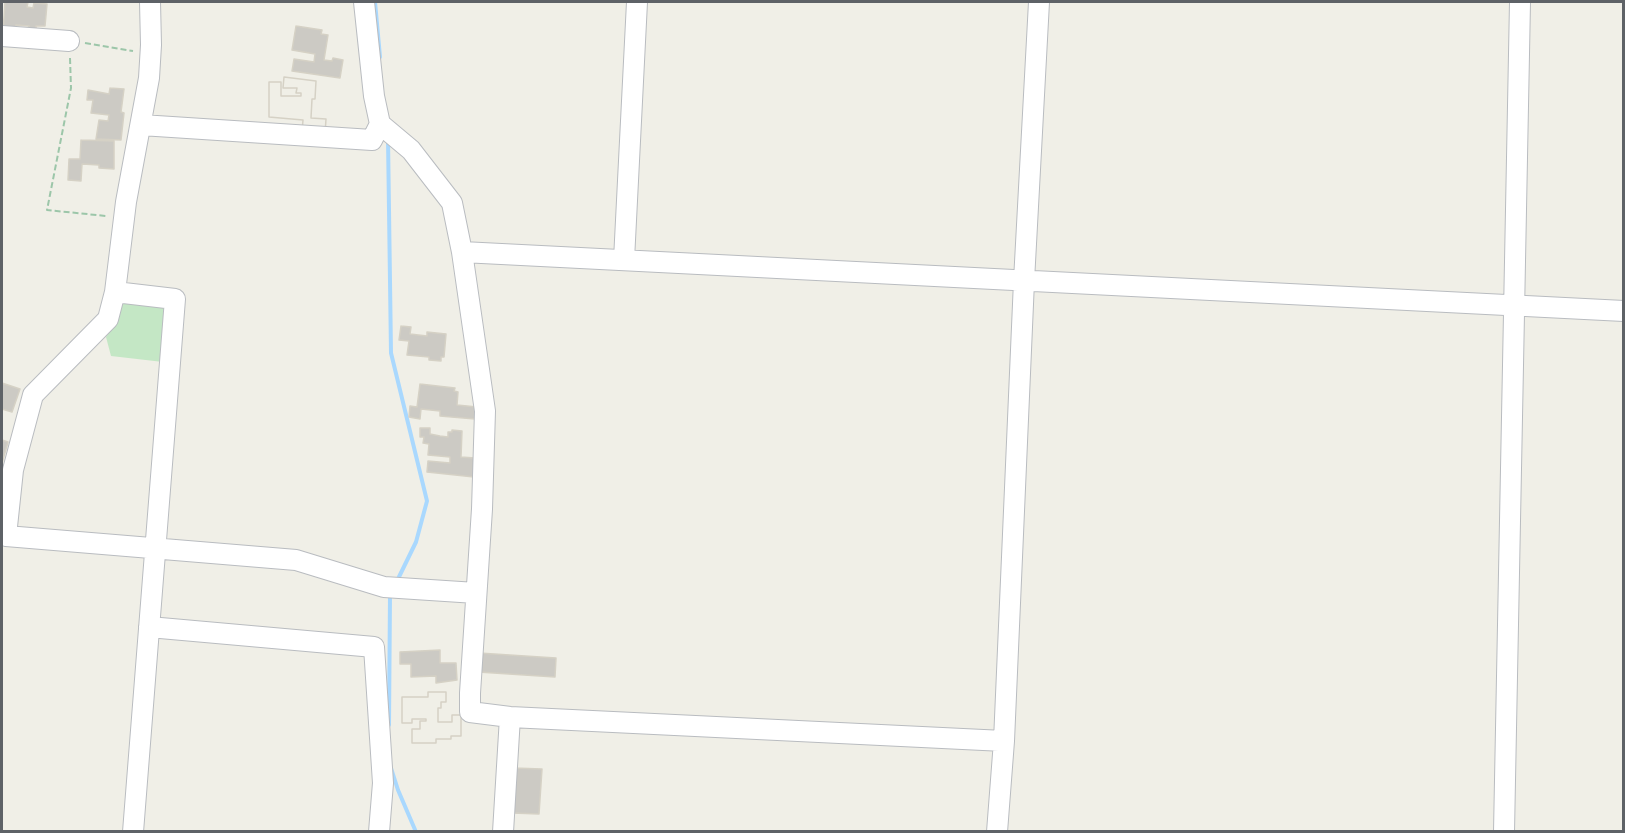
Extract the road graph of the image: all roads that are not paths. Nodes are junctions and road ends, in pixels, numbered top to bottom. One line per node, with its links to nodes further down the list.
1 (150, 2): 9 (street)
2 (364, 2): 8 (street)
3 (637, 2): 11 (street)
4 (1039, 2): 12 (street)
5 (1520, 2): 14 (street)
6 (2, 36): 7 (street)
7 (69, 42)
8 (380, 124): 9 (street); 10 (street)
9 (141, 125): 13 (street)
10 (462, 252): 11 (street); 18 (street)
11 (624, 260): 12 (street)
12 (1024, 281): 14 (street); 21 (street)
13 (115, 292): 16 (street); 17 (street)
14 (1514, 305): 15 (street); 26 (street)
15 (1623, 311)
16 (4, 536): 17 (street)
17 (156, 548): 18 (street); 19 (street)
18 (476, 593): 20 (street)
19 (149, 627): 22 (street); 23 (street)
20 (510, 717): 21 (street); 24 (street)
21 (1004, 741): 25 (street)
22 (133, 831)
23 (379, 831)
24 (504, 831)
25 (998, 831)
26 (1504, 831)

